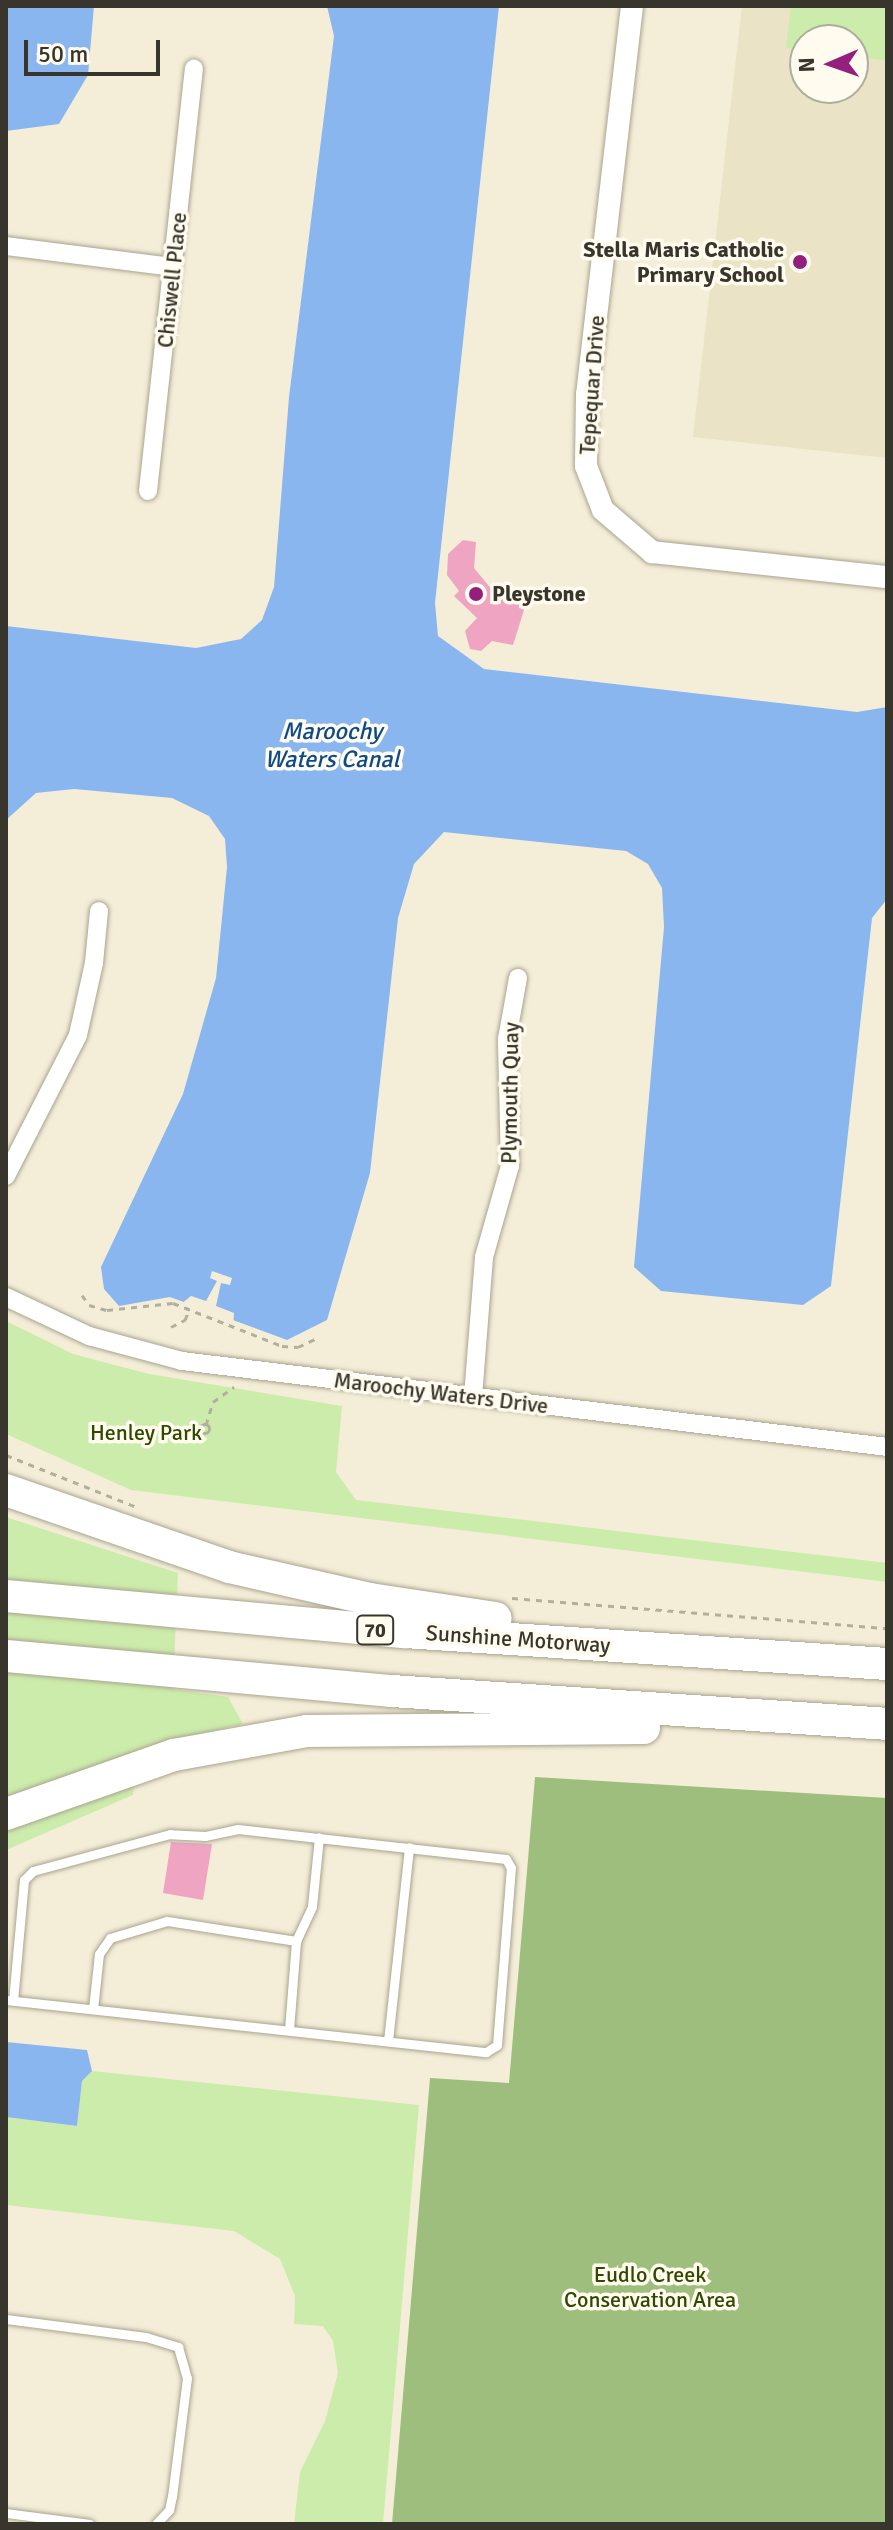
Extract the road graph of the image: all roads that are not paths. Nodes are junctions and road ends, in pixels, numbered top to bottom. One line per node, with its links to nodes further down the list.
1 (632, 6): 6 (street, Tepequar Drive)
2 (194, 68): 4 (street, Chiswell Place)
3 (6, 246): 4 (street)
4 (173, 267): 5 (street, Chiswell Place)
5 (148, 491)
6 (887, 577)
7 (99, 911): 9 (street)
8 (518, 978): 11 (street, Plymouth Quay)
9 (6, 1176)
10 (6, 1297): 11 (street, Maroochy Waters Drive)
11 (473, 1397): 12 (street, Maroochy Waters Drive)
12 (887, 1447)
13 (6, 1490): 15 (highway)
14 (6, 1596): 15 (highway, Sunshine Motorway / 70)
15 (744, 1654): 17 (highway, Sunshine Motorway / 70)
16 (6, 1656): 18 (highway)
17 (887, 1664)
18 (705, 1712): 19 (highway); 20 (highway)
19 (887, 1724)
20 (6, 1814)
21 (319, 1837): 22 (lane); 23 (lane); 24 (lane)
22 (409, 1847): 27 (lane); 27 (lane)
23 (296, 1941): 25 (lane); 26 (lane)
24 (10, 2000): 25 (lane)
25 (93, 2009): 26 (lane)
26 (289, 2030): 27 (lane)
27 (388, 2041)
28 (6, 2319): 31 (lane)
29 (6, 2513): 30 (lane)
30 (89, 2524)
31 (156, 2524)

